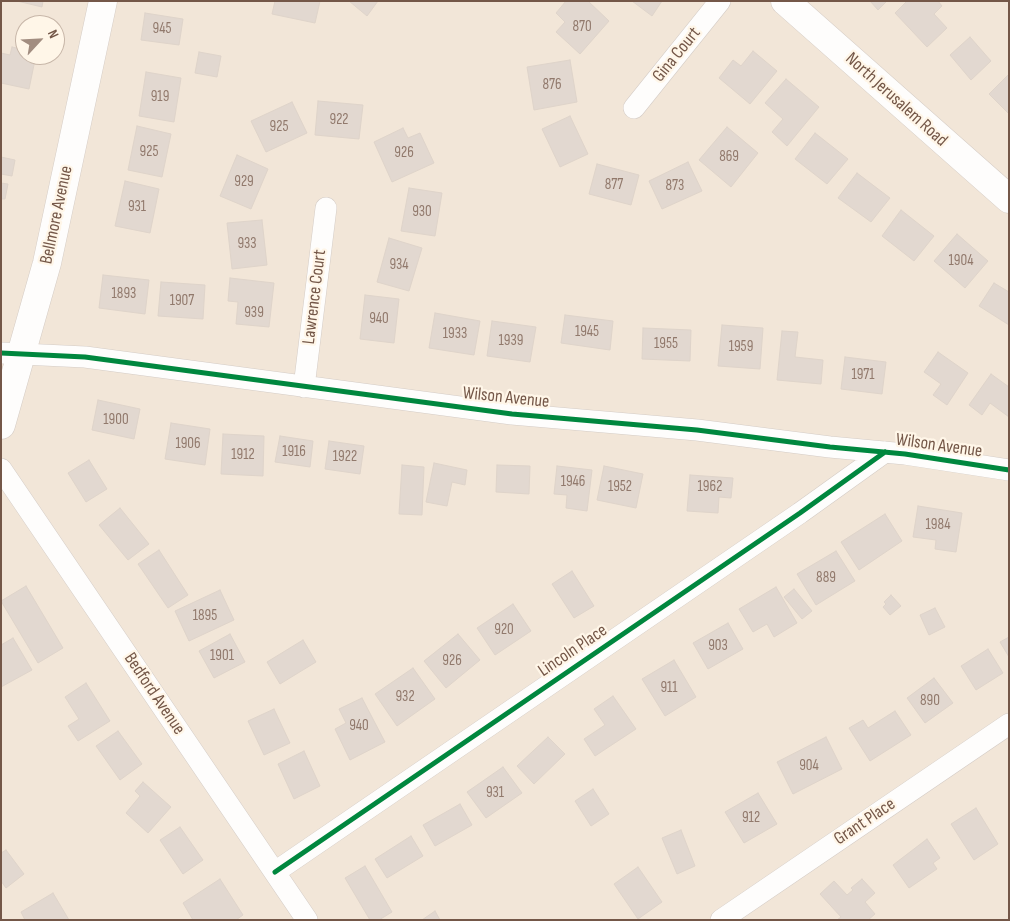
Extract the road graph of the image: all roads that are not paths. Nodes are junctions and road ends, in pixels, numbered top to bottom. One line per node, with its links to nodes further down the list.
1 (102, 1): 7 (main road, Bellmore Avenue)
2 (720, 1): 4 (street, Gina Court)
3 (785, 1): 5 (main road, North Jerusalem Road)
4 (634, 108)
5 (1009, 199)
6 (326, 208): 8 (street, Lawrence Court)
7 (12, 354): 8 (street, Wilson Avenue); 9 (main road, Bellmore Avenue)
8 (304, 387): 10 (street, Wilson Avenue)
9 (1, 425)
10 (885, 452): 12 (street, Wilson Avenue); 14 (street, Lincoln Place)
11 (1, 469): 14 (street, Bedford Avenue)
12 (1009, 470)
13 (1009, 724): 16 (street, Grant Place)
14 (274, 872): 15 (street, Bedford Avenue)
15 (308, 920)
16 (721, 920)

